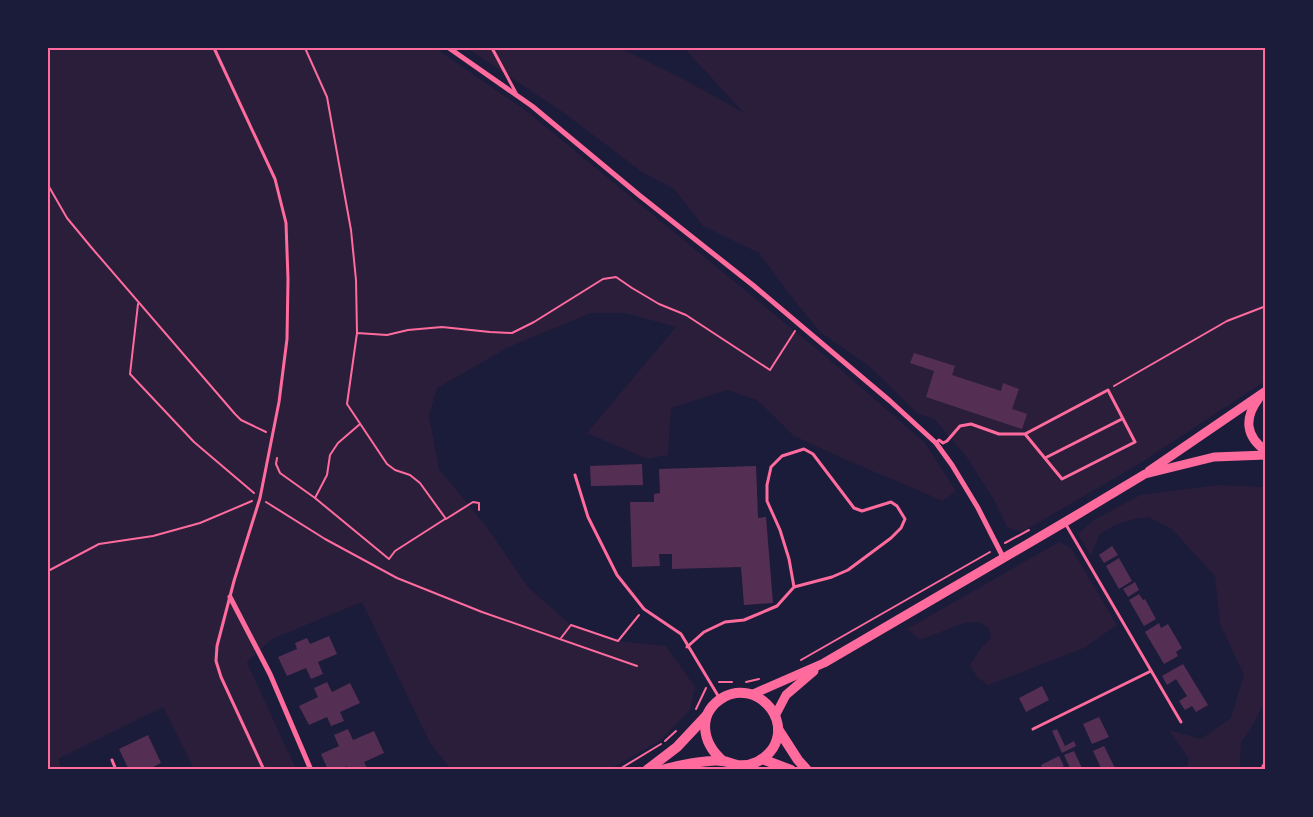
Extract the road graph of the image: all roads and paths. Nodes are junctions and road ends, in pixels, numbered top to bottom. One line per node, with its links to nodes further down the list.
1 (214, 48): 16 (lane)
2 (305, 48): 10 (path)
3 (449, 48): 5 (street)
4 (492, 48): 5 (lane)
5 (518, 96): 9 (street)
6 (48, 185): 7 (path)
7 (138, 304): 16 (path); 23 (path)
8 (1266, 306): 11 (path)
9 (799, 324): 10 (path); 17 (street)
10 (357, 333): 14 (path)
11 (1108, 390): 13 (lane); 15 (lane)
12 (1265, 391): 18 (main road); 22 (main road)
13 (1123, 419): 20 (lane); 20 (lane)
14 (360, 424): 25 (path); 28 (path)
15 (1025, 434): 17 (lane); 20 (lane)
16 (272, 435): 24 (lane)
17 (936, 443): 31 (street)
18 (1266, 453): 22 (main road)
19 (277, 457): 25 (path)
20 (1045, 458)
21 (575, 474): 36 (lane)
22 (1145, 474): 29 (main road)
23 (242, 483)
24 (260, 498): 33 (path); 35 (lane)
25 (315, 498): 28 (path)
26 (270, 505): 37 (path)
27 (479, 510): 28 (path)
28 (446, 519)
29 (1065, 522): 32 (main road); 42 (lane)
30 (1032, 528): 31 (path)
31 (998, 547): 32 (street); 39 (path)
32 (1003, 558): 40 (main road)
33 (48, 571)
34 (794, 587): 34 (lane); 38 (lane)
35 (230, 596): 60 (lane); 61 (street)
36 (644, 610): 37 (path); 38 (lane)
37 (560, 638): 41 (path)
38 (687, 647): 44 (lane)
39 (798, 663)
40 (824, 663): 47 (main road); 51 (main road)
41 (637, 666)
42 (1151, 671): 52 (lane); 54 (lane)
43 (764, 679): 46 (path)
44 (708, 682): 45 (path); 48 (lane); 49 (path)
45 (732, 682)
46 (740, 683)
47 (753, 694): 48 (main road); 51 (main road)
48 (720, 700): 50 (main road)
49 (695, 712)
50 (709, 712): 58 (main road); 63 (main road)
51 (775, 716): 53 (main road)
52 (1181, 722)
53 (778, 728): 57 (main road); 66 (main road)
54 (1033, 729)
55 (676, 731): 62 (path)
56 (112, 760): 59 (lane)
57 (758, 764): 58 (main road); 65 (main road)
58 (728, 765): 64 (main road)
59 (116, 770)
60 (264, 770)
61 (311, 770)
62 (618, 770)
63 (648, 770)
64 (662, 770)
65 (791, 770)
66 (807, 770)

